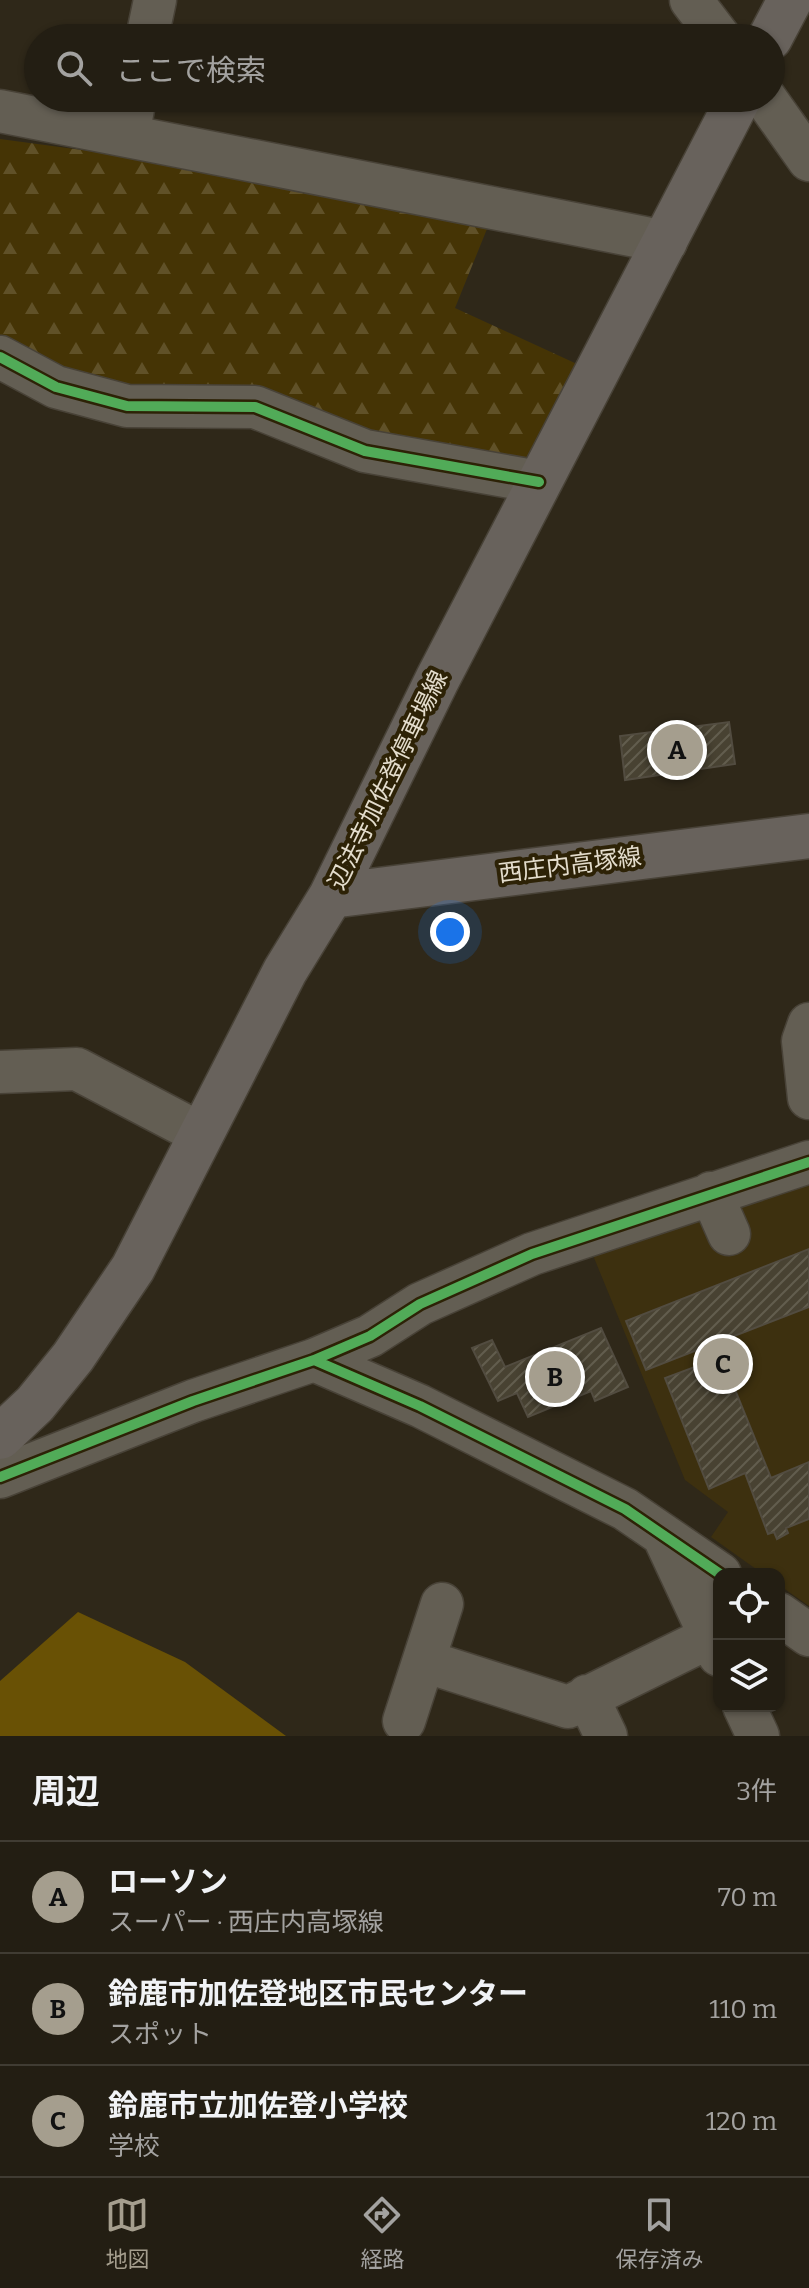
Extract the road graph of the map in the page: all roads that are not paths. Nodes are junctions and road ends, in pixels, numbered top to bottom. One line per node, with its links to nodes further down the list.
1 (155, 0): 4 (street)
2 (691, 0): 5 (street)
3 (790, 0): 6 (main road)
4 (150, 24)
5 (709, 24)
6 (777, 24)
7 (0, 111): 10 (street)
8 (732, 112): 12 (main road, 辺法寺加佐登停車場線)
9 (775, 112): 11 (street)
10 (131, 117): 12 (street)
11 (809, 160)
12 (666, 242): 14 (main road, 辺法寺加佐登停車場線)
13 (0, 357): 14 (street)
14 (539, 482): 16 (main road, 辺法寺加佐登停車場線)
15 (809, 836): 16 (main road, 西庄内高塚線)
16 (331, 896): 20 (main road, 辺法寺加佐登停車場線)
17 (809, 1024): 19 (street)
18 (0, 1072): 20 (street)
19 (809, 1098)
20 (201, 1134): 25 (main road, 辺法寺加佐登停車場線)
21 (809, 1162): 22 (street)
22 (711, 1193): 23 (street); 24 (street)
23 (729, 1234)
24 (314, 1360): 26 (street); 27 (street)
25 (0, 1437)
26 (0, 1477)
27 (663, 1535): 28 (street); 32 (street)
28 (713, 1569)
29 (442, 1604): 34 (street)
30 (785, 1618): 31 (street)
31 (809, 1635)
32 (713, 1644)
33 (713, 1646): 35 (street)
34 (424, 1661): 35 (street); 37 (street)
35 (587, 1696): 38 (street)
36 (747, 1712): 39 (street)
37 (404, 1721)
38 (606, 1736)
39 (758, 1736)

